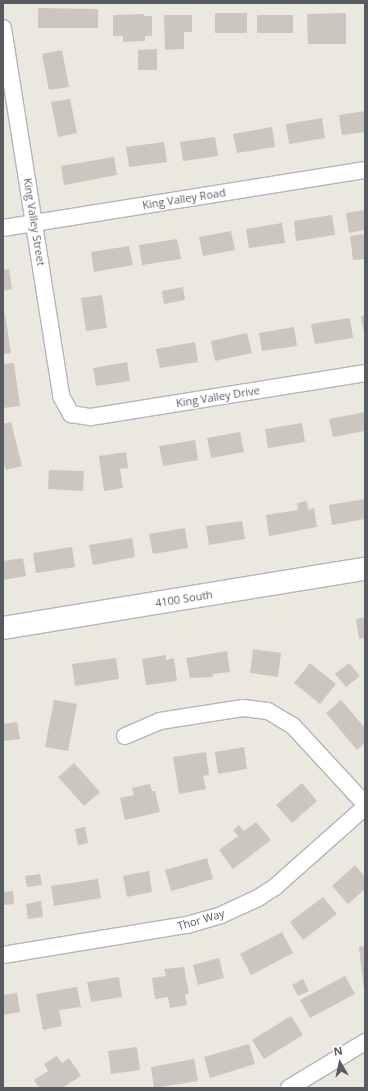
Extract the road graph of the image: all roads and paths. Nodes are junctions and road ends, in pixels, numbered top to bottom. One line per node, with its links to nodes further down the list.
1 (3, 28): 3 (street, King Valley Street)
2 (365, 170): 3 (street, King Valley Road)
3 (34, 223): 4 (street, King Valley Road); 6 (street, King Valley Street)
4 (3, 228)
5 (365, 373): 6 (street, King Valley Drive)
6 (71, 414)
7 (365, 569): 8 (main road, 4100 South)
8 (3, 628)
9 (125, 736): 10 (street)
10 (365, 804)
11 (365, 807): 12 (street, Thor Way)
12 (3, 955)
13 (365, 1042): 14 (street)
14 (288, 1088)

